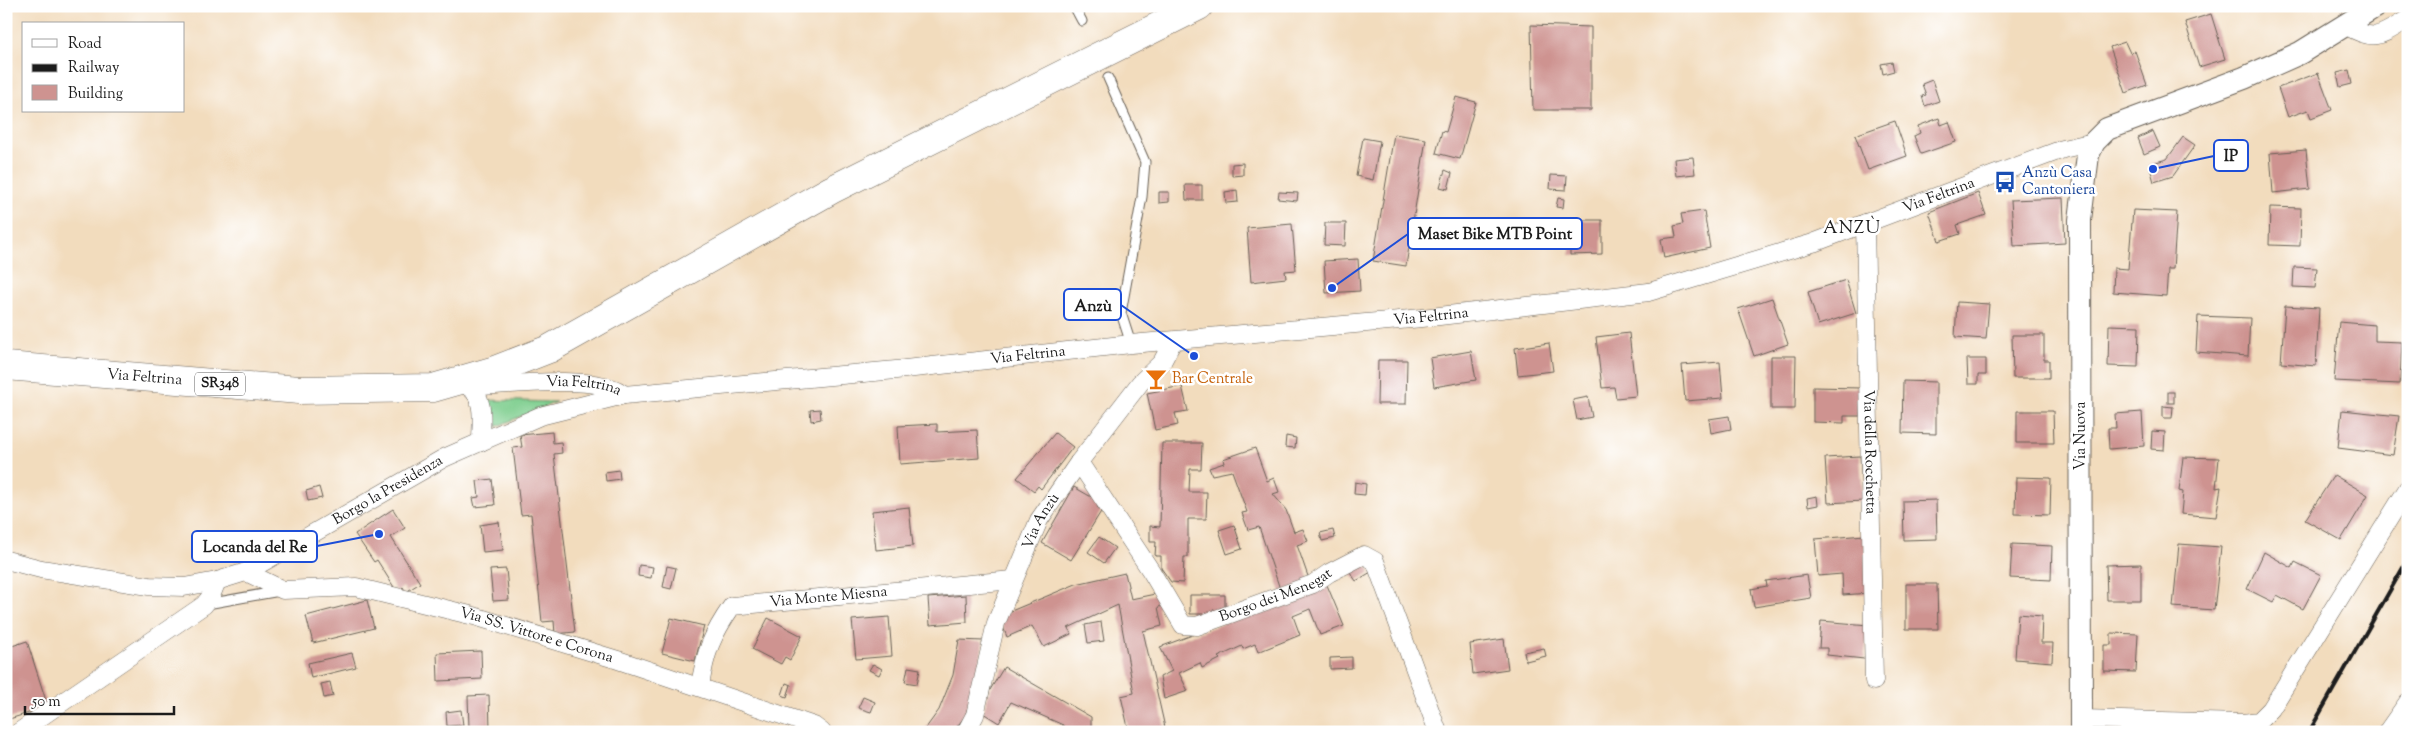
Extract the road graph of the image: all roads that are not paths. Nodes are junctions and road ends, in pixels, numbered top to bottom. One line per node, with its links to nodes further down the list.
1 (1074, 6): 5 (lane)
2 (1199, 6): 14 (main road, Via Feltrina)
3 (2376, 6): 6 (street, Via Feltrina)
4 (2408, 19): 6 (street)
5 (1082, 21)
6 (2347, 26): 8 (street, Via Feltrina)
7 (1108, 78): 11 (lane)
8 (2094, 142): 9 (street, Via Feltrina); 28 (street, Via Nuova)
9 (1866, 223): 10 (street, Via Feltrina); 25 (street, Via della Rocchetta)
10 (1173, 341): 11 (street, Via Feltrina); 17 (street, Via Anzù)
11 (1131, 344): 15 (street, Via Feltrina)
12 (6, 366): 14 (main road, Via Feltrina / SR348)
13 (469, 386): 14 (street, Via Feltrina); 15 (street, Via Feltrina); 16 (street)
14 (434, 388)
15 (624, 395): 16 (street, Borgo la Presidenza)
16 (481, 442): 20 (street, Borgo la Presidenza)
17 (1079, 462): 21 (street, Via Anzù); 32 (street, Borgo dei Menegat)
18 (2408, 488): 28 (street)
19 (6, 560): 22 (street, Borgo la Presidenza)
20 (246, 572): 22 (street, Borgo la Presidenza); 23 (street, Via SS. Vittore e Corona)
21 (1013, 580): 26 (street, Via Monte Miesna); 31 (street, Via Anzù)
22 (217, 581): 24 (street)
23 (283, 590): 24 (lane); 26 (street, Via SS. Vittore e Corona)
24 (204, 605): 29 (street)
25 (1874, 681)
26 (700, 687): 30 (street, Via SS. Vittore e Corona)
27 (2408, 702): 33 (street)
28 (2081, 725)
29 (19, 732)
30 (822, 732)
31 (966, 732)
32 (1438, 732)
33 (2387, 732)

